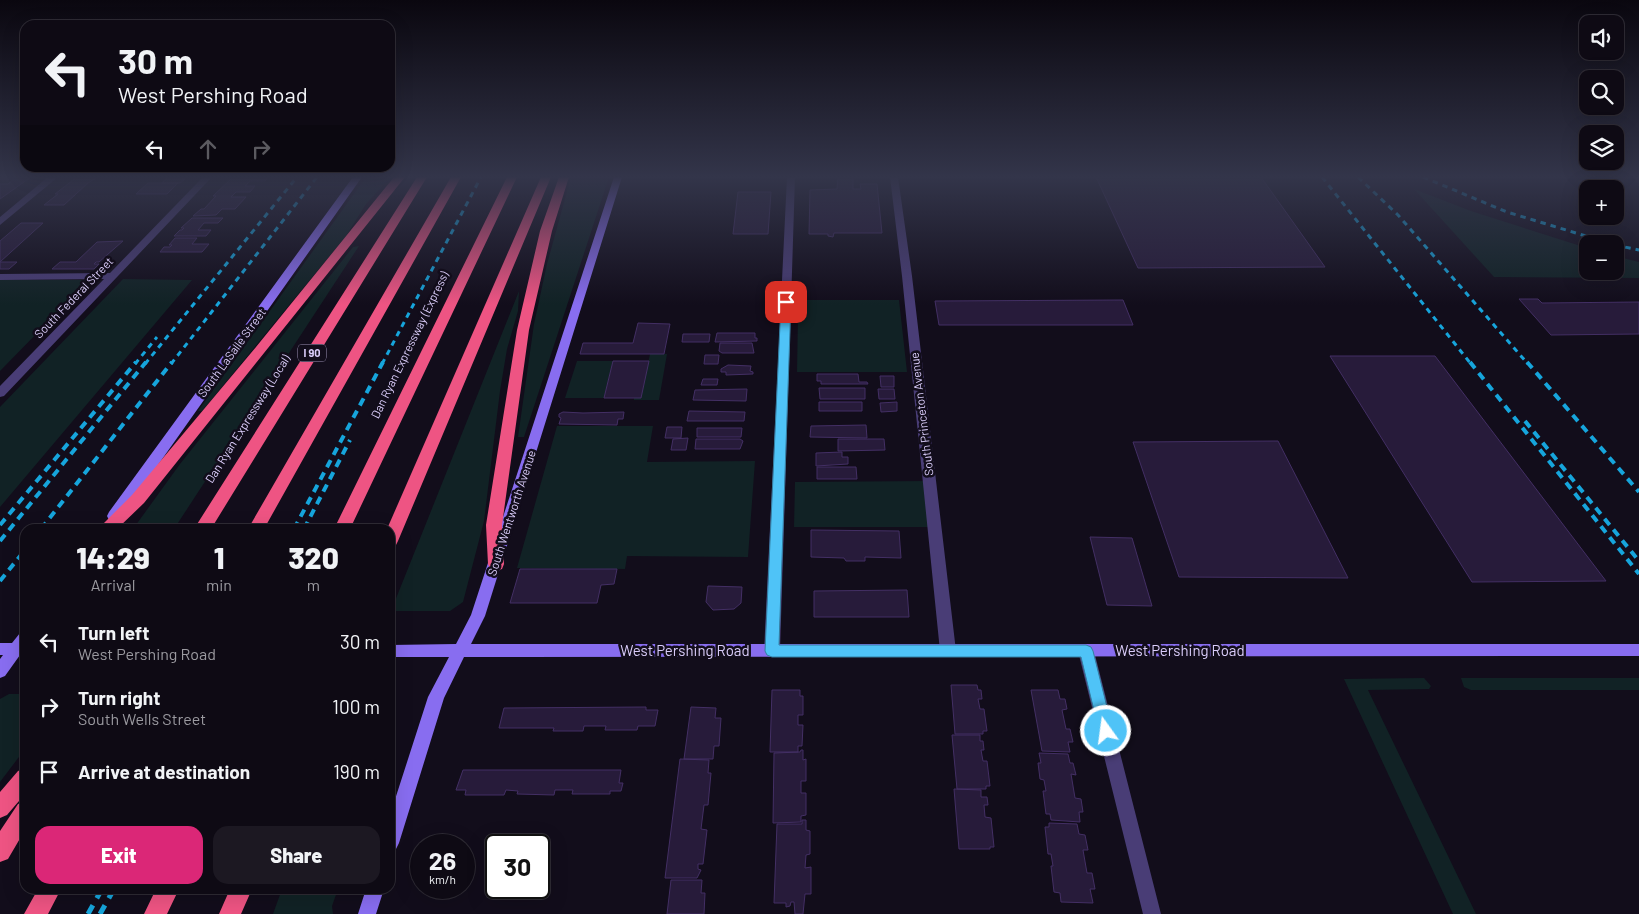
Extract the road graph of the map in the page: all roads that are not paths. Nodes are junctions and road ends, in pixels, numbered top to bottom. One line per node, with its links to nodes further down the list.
1 (166, 220): 13 (street, South Federal Street)
2 (327, 220): 15 (main road, South LaSalle Street)
3 (365, 220): 16 (highway)
4 (395, 220): 17 (highway, Dan Ryan Expressway (Local) / I 90)
5 (432, 220): 18 (highway)
6 (491, 220): 19 (highway, Dan Ryan Expressway (Express))
7 (528, 220): 20 (highway)
8 (550, 220): 21 (highway)
9 (605, 220): 21 (main road, South Wentworth Avenue)
10 (789, 220): 28 (street)
11 (900, 220): 29 (street, South Princeton Avenue)
12 (0, 276): 13 (street)
13 (111, 276): 14 (street, South Federal Street)
14 (0, 393)
15 (110, 524)
16 (111, 524)
17 (205, 524)
18 (259, 524)
19 (344, 524)
20 (395, 529)
21 (496, 564): 27 (main road, South Wentworth Avenue)
22 (20, 645): 24 (main road)
23 (20, 647): 31 (main road)
24 (0, 649)
25 (1639, 650): 30 (main road, West Pershing Road)
26 (395, 651): 27 (main road, West Pershing Road)
27 (461, 651): 28 (main road, West Pershing Road); 35 (main road, South Wentworth Avenue)
28 (772, 651): 29 (main road, West Pershing Road)
29 (948, 651): 30 (main road, West Pershing Road)
30 (1086, 651): 45 (street)
31 (0, 671)
32 (20, 784): 33 (highway)
33 (0, 808)
34 (20, 819): 36 (highway)
35 (395, 827)
36 (0, 851)
37 (47, 894): 41 (highway)
38 (165, 894): 42 (highway)
39 (239, 894): 43 (highway)
40 (373, 894): 44 (main road)
41 (35, 914)
42 (155, 914)
43 (230, 914)
44 (367, 914)
45 (1152, 914)

